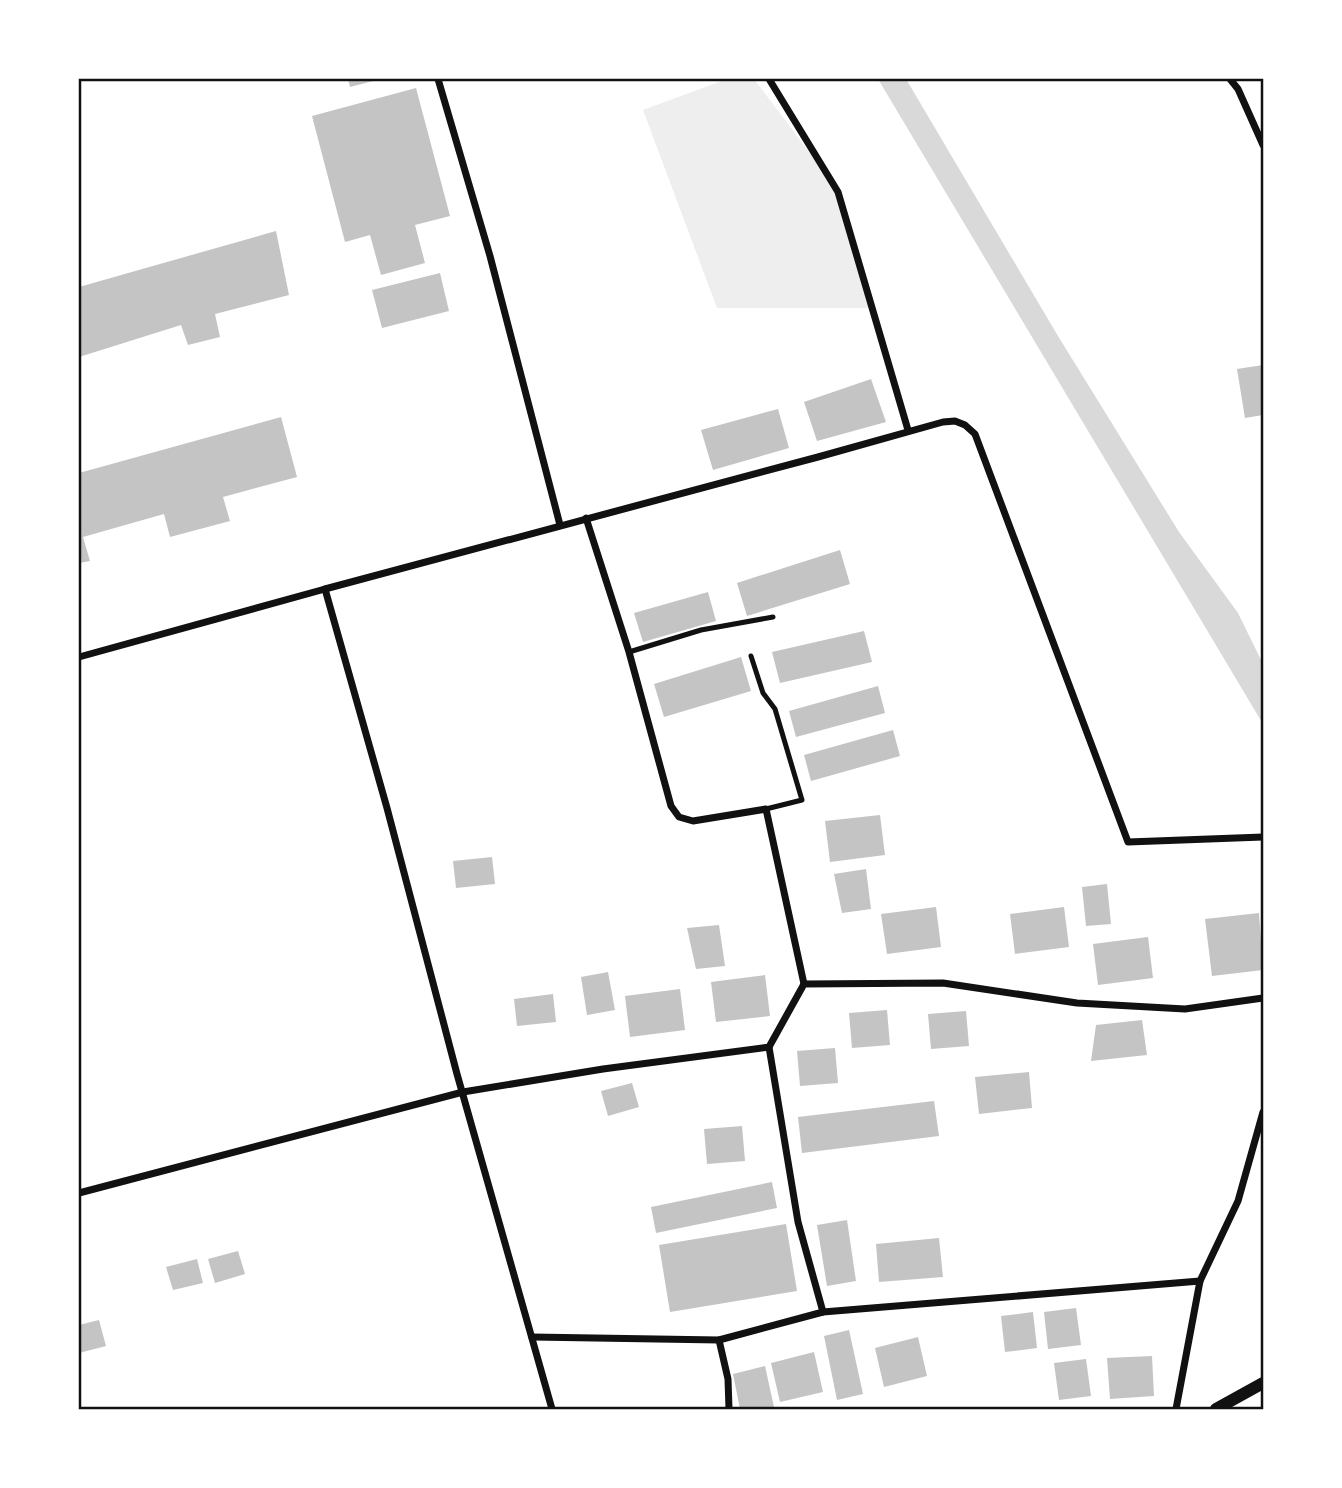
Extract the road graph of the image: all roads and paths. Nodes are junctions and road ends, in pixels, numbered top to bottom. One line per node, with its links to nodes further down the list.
1 (438, 79): 7 (street)
2 (769, 79): 5 (street)
3 (1230, 79): 4 (street)
4 (1263, 145)
5 (908, 430): 6 (street); 14 (street)
6 (586, 518): 7 (street); 10 (street)
7 (560, 525): 8 (street)
8 (325, 589): 12 (street); 18 (street)
9 (773, 617): 10 (lane)
10 (629, 652): 13 (street)
11 (751, 656): 13 (lane)
12 (79, 657)
13 (765, 809): 15 (street)
14 (1263, 837)
15 (804, 984): 16 (street); 17 (street)
16 (1263, 998)
17 (769, 1047): 18 (street); 22 (street)
18 (464, 1092): 20 (street); 23 (street)
19 (1263, 1112): 21 (street)
20 (79, 1193)
21 (1200, 1281): 22 (street); 28 (street)
22 (823, 1312): 24 (street)
23 (532, 1338): 24 (street); 26 (street)
24 (719, 1340): 27 (street)
25 (1263, 1384): 29 (street)
26 (552, 1409)
27 (729, 1409)
28 (1176, 1409)
29 (1216, 1409)

